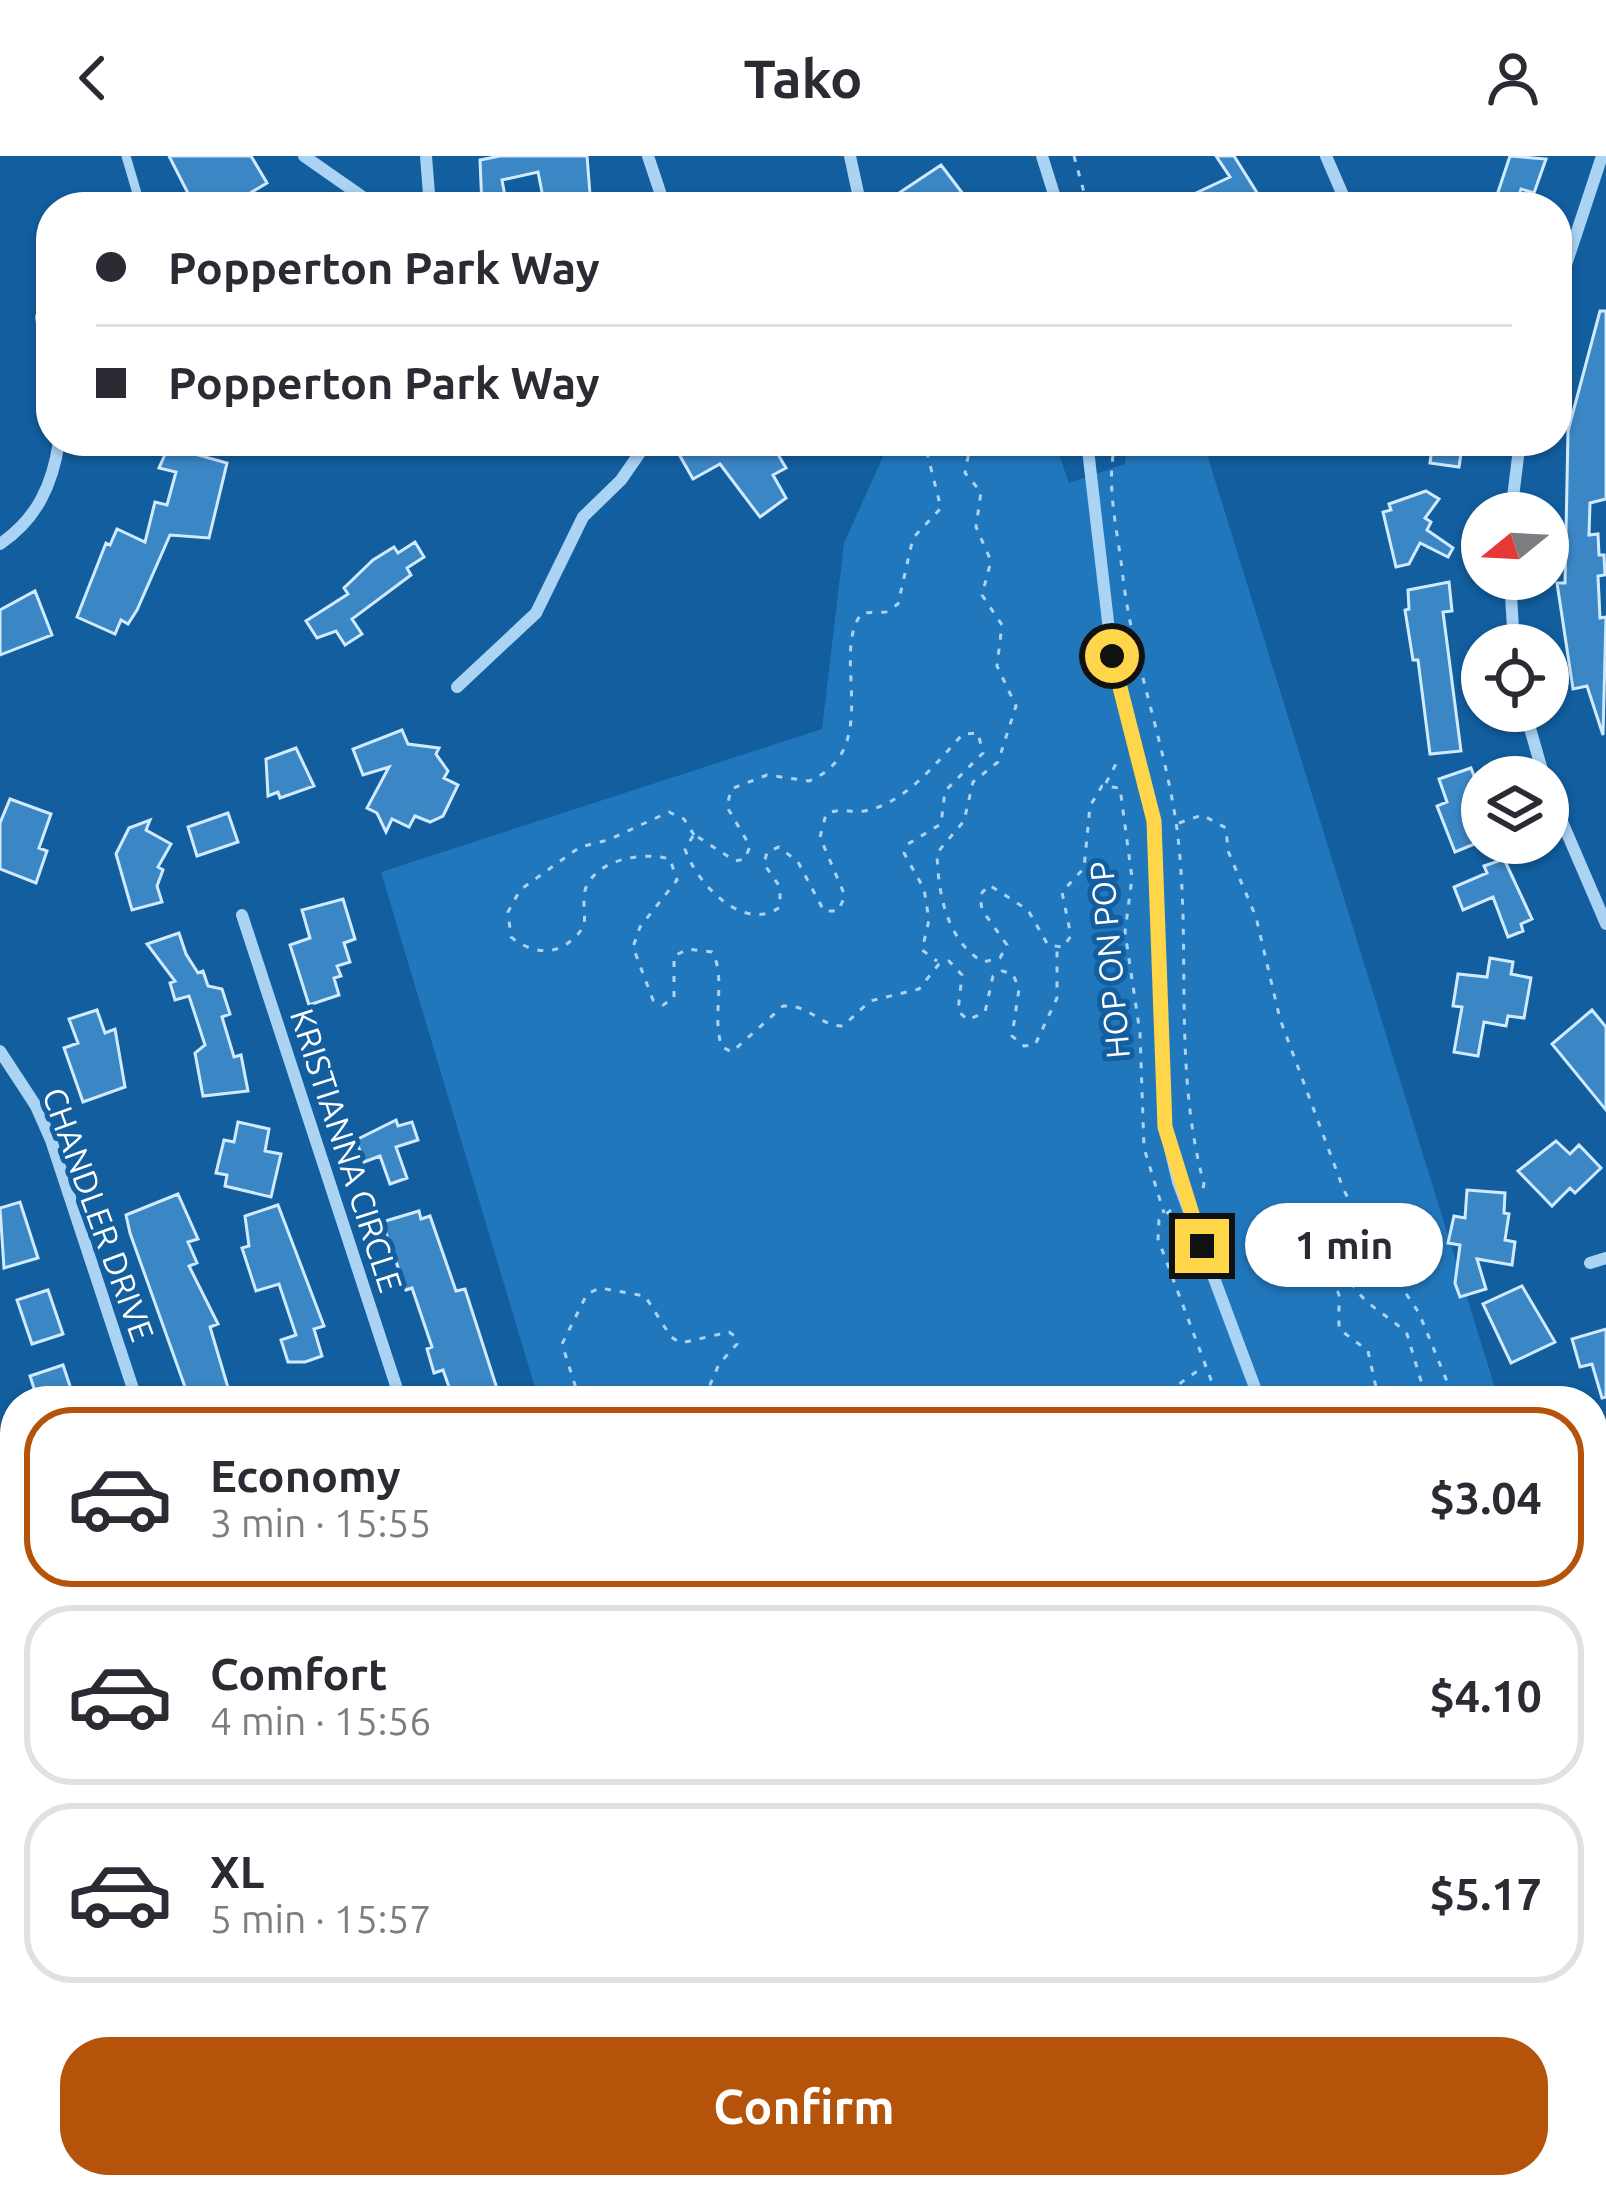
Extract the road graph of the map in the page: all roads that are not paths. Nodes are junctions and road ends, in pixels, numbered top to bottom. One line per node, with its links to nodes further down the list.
1 (126, 156): 9 (lane)
2 (304, 156): 10 (street)
3 (426, 156): 11 (street)
4 (648, 156): 12 (street)
5 (850, 156): 13 (street)
6 (1042, 156): 14 (street)
7 (1326, 156): 15 (street)
8 (1602, 156): 16 (street)
9 (137, 192)
10 (356, 192)
11 (429, 192)
12 (660, 192)
13 (858, 192)
14 (1053, 192)
15 (1342, 192)
16 (1572, 247)
17 (55, 456): 22 (street)
18 (638, 456): 23 (street)
19 (1089, 456): 32 (street)
20 (1518, 456): 21 (street)
21 (1514, 492)
22 (0, 544)
23 (457, 687)
24 (1569, 838): 26 (street)
25 (242, 915): 31 (street, KRISTIANNA CIRCLE)
26 (1606, 924)
27 (0, 1051): 30 (street, CHANDLER DRIVE)
28 (1606, 1258): 29 (street)
29 (1590, 1263)
30 (131, 1386)
31 (396, 1386)
32 (1254, 1386)

